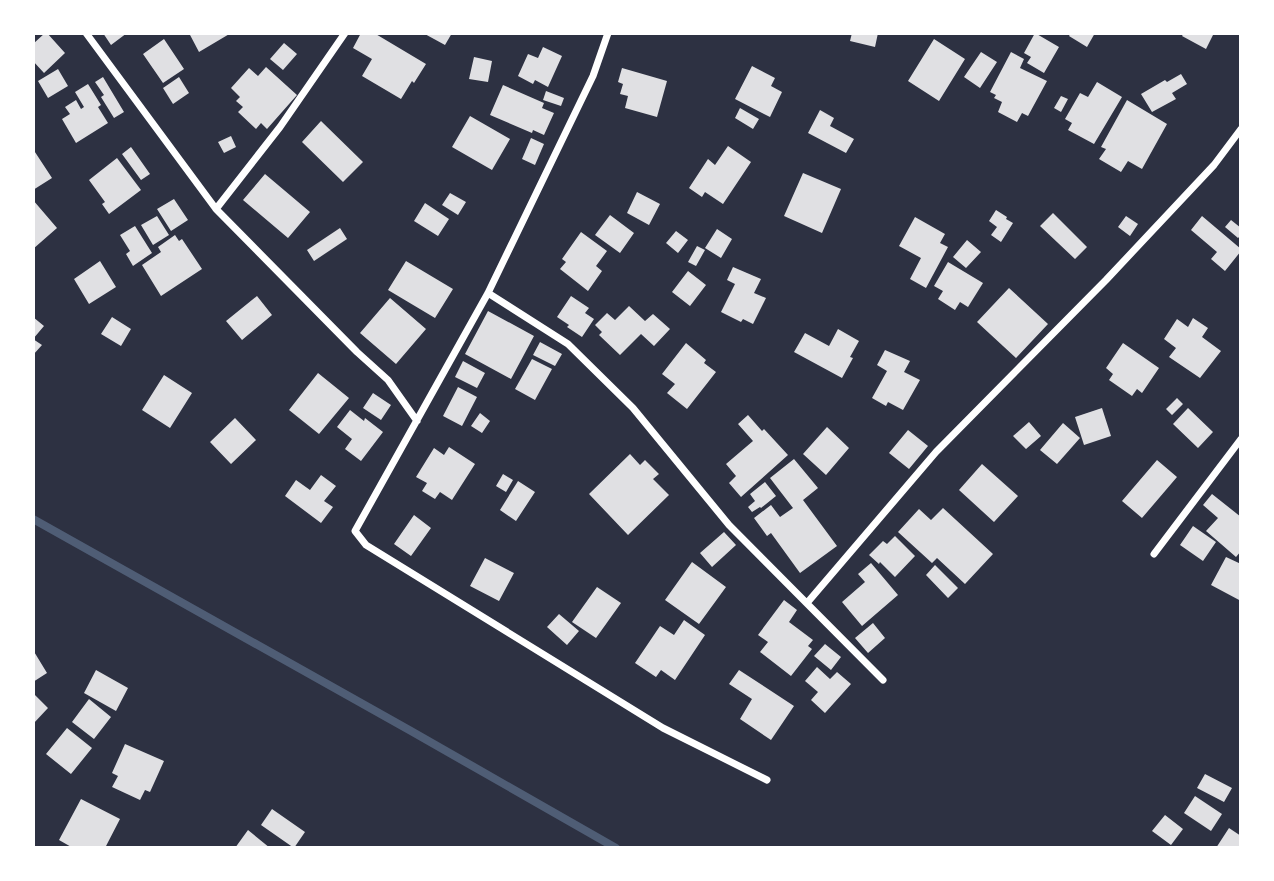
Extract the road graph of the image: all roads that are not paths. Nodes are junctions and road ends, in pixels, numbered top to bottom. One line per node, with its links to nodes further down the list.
1 (86, 33): 5 (street)
2 (345, 33): 5 (street)
3 (608, 33): 6 (street)
4 (1241, 130): 10 (street)
5 (216, 209): 7 (street)
6 (488, 293): 7 (street); 10 (street)
7 (417, 421): 12 (street)
8 (1241, 439): 9 (street)
9 (1154, 554)
10 (807, 603): 11 (street)
11 (883, 680)
12 (767, 780)

